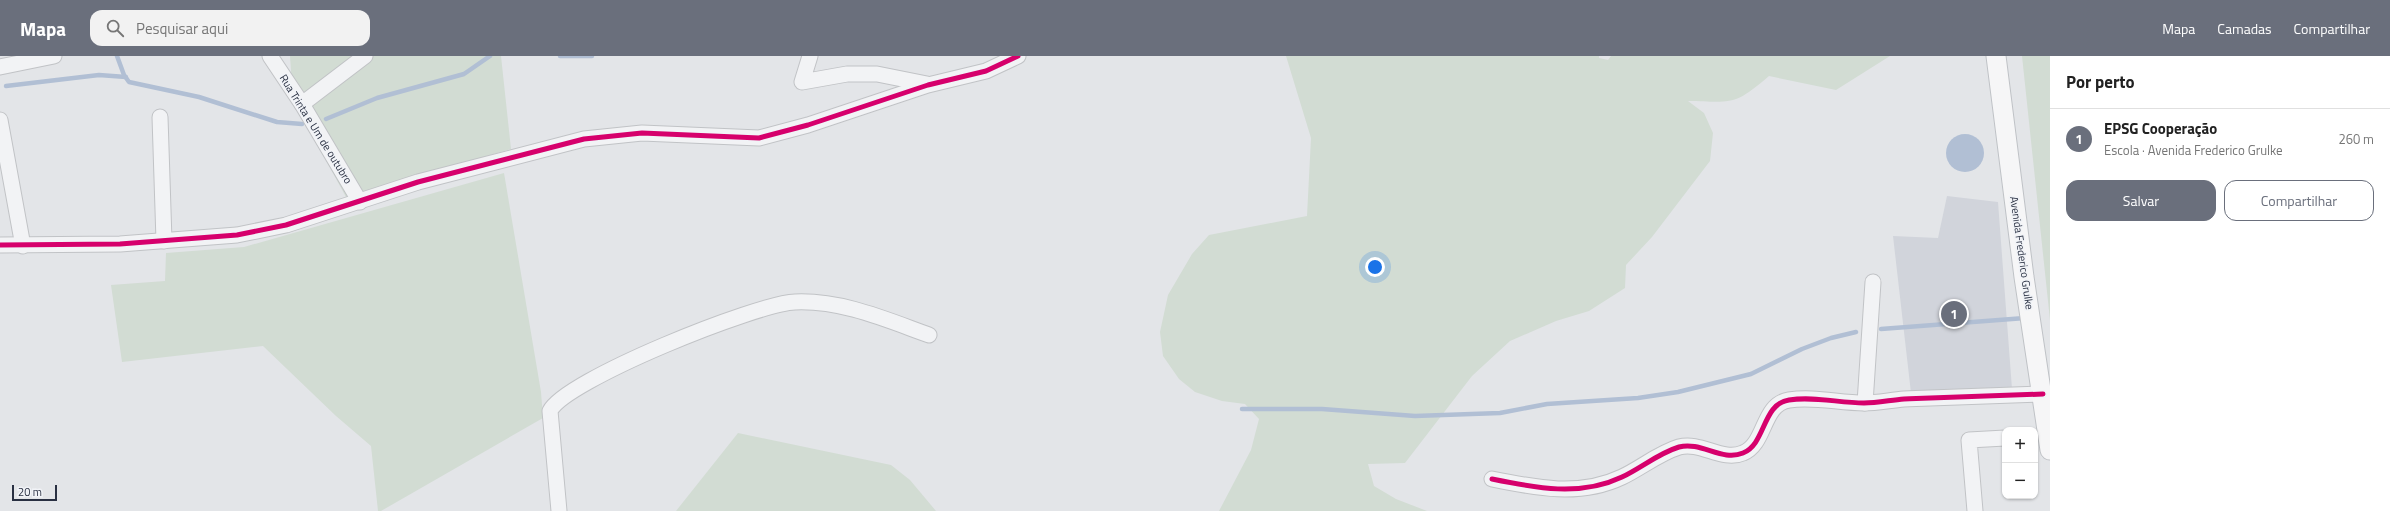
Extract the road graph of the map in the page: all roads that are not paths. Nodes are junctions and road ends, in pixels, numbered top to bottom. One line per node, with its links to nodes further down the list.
1 (54, 56): 7 (street)
2 (270, 56): 9 (street, Rua Trinta e Um de outubro)
3 (365, 56): 9 (street)
4 (810, 56): 8 (street)
5 (1018, 56): 8 (street)
6 (1996, 56): 18 (main road, Avenida Frederico Grulke)
7 (0, 67)
8 (928, 84): 12 (street)
9 (302, 104): 12 (street, Rua Trinta e Um de outubro)
10 (160, 117): 13 (street)
11 (0, 120): 15 (street)
12 (360, 202): 13 (street)
13 (164, 241): 15 (street)
14 (0, 245): 15 (street)
15 (23, 246)
16 (1873, 282): 19 (street)
17 (930, 335): 23 (street)
18 (2043, 394): 19 (street); 21 (main road, Avenida Frederico Grulke)
19 (1865, 403): 22 (street)
20 (2002, 438): 24 (street)
21 (2044, 440)
22 (1492, 479)
23 (559, 511)
24 (1975, 511)

